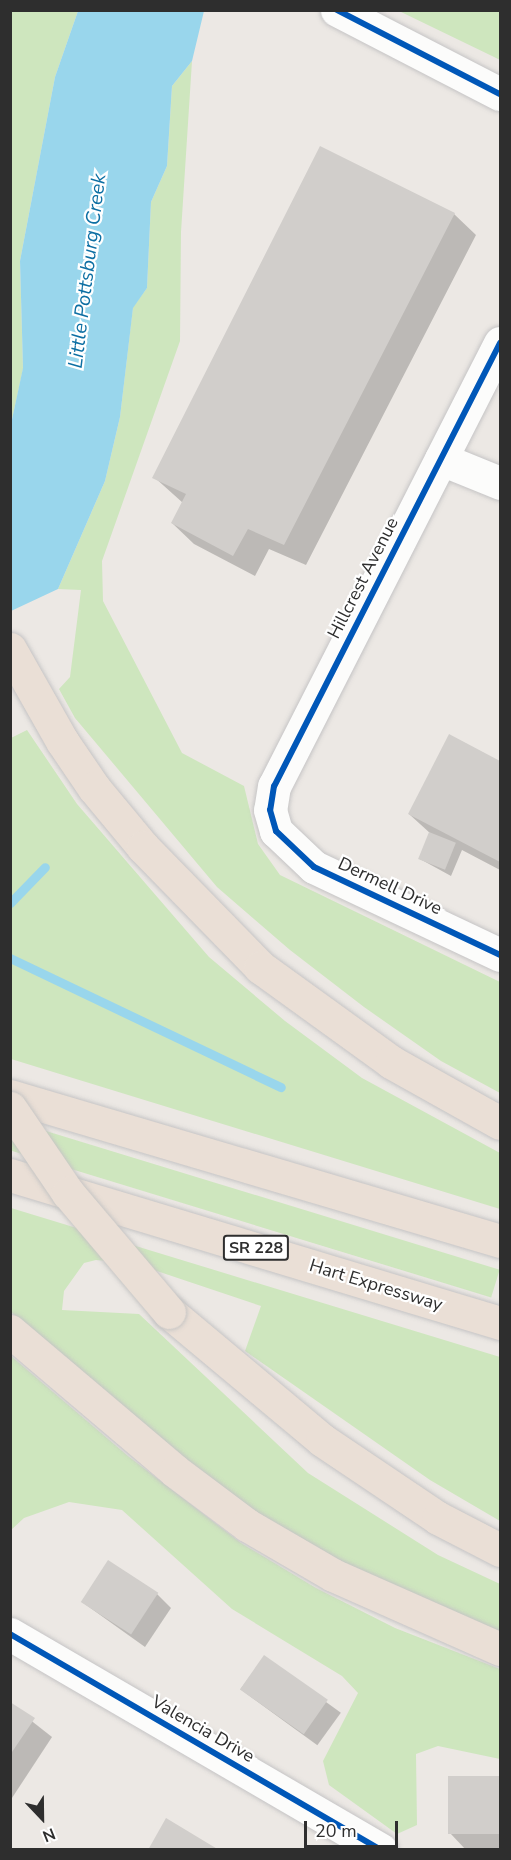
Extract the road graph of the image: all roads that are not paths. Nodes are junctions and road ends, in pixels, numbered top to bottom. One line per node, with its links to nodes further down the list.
1 (337, 10): 2 (street)
2 (501, 94)
3 (501, 343): 4 (street, Hillcrest Avenue)
4 (441, 459): 5 (street); 7 (street, Hillcrest Avenue)
5 (501, 483)
6 (10, 649): 11 (highway)
7 (276, 831): 8 (street, Dermell Drive)
8 (501, 955)
9 (10, 1096): 13 (highway)
10 (10, 1108): 16 (highway, bridge)
11 (501, 1123)
12 (10, 1175): 14 (highway, Hart Expressway / SR 228)
13 (501, 1241)
14 (501, 1323)
15 (10, 1331): 18 (highway)
16 (501, 1550)
17 (10, 1634): 19 (street, Valencia Drive)
18 (501, 1648)
19 (381, 1850)

